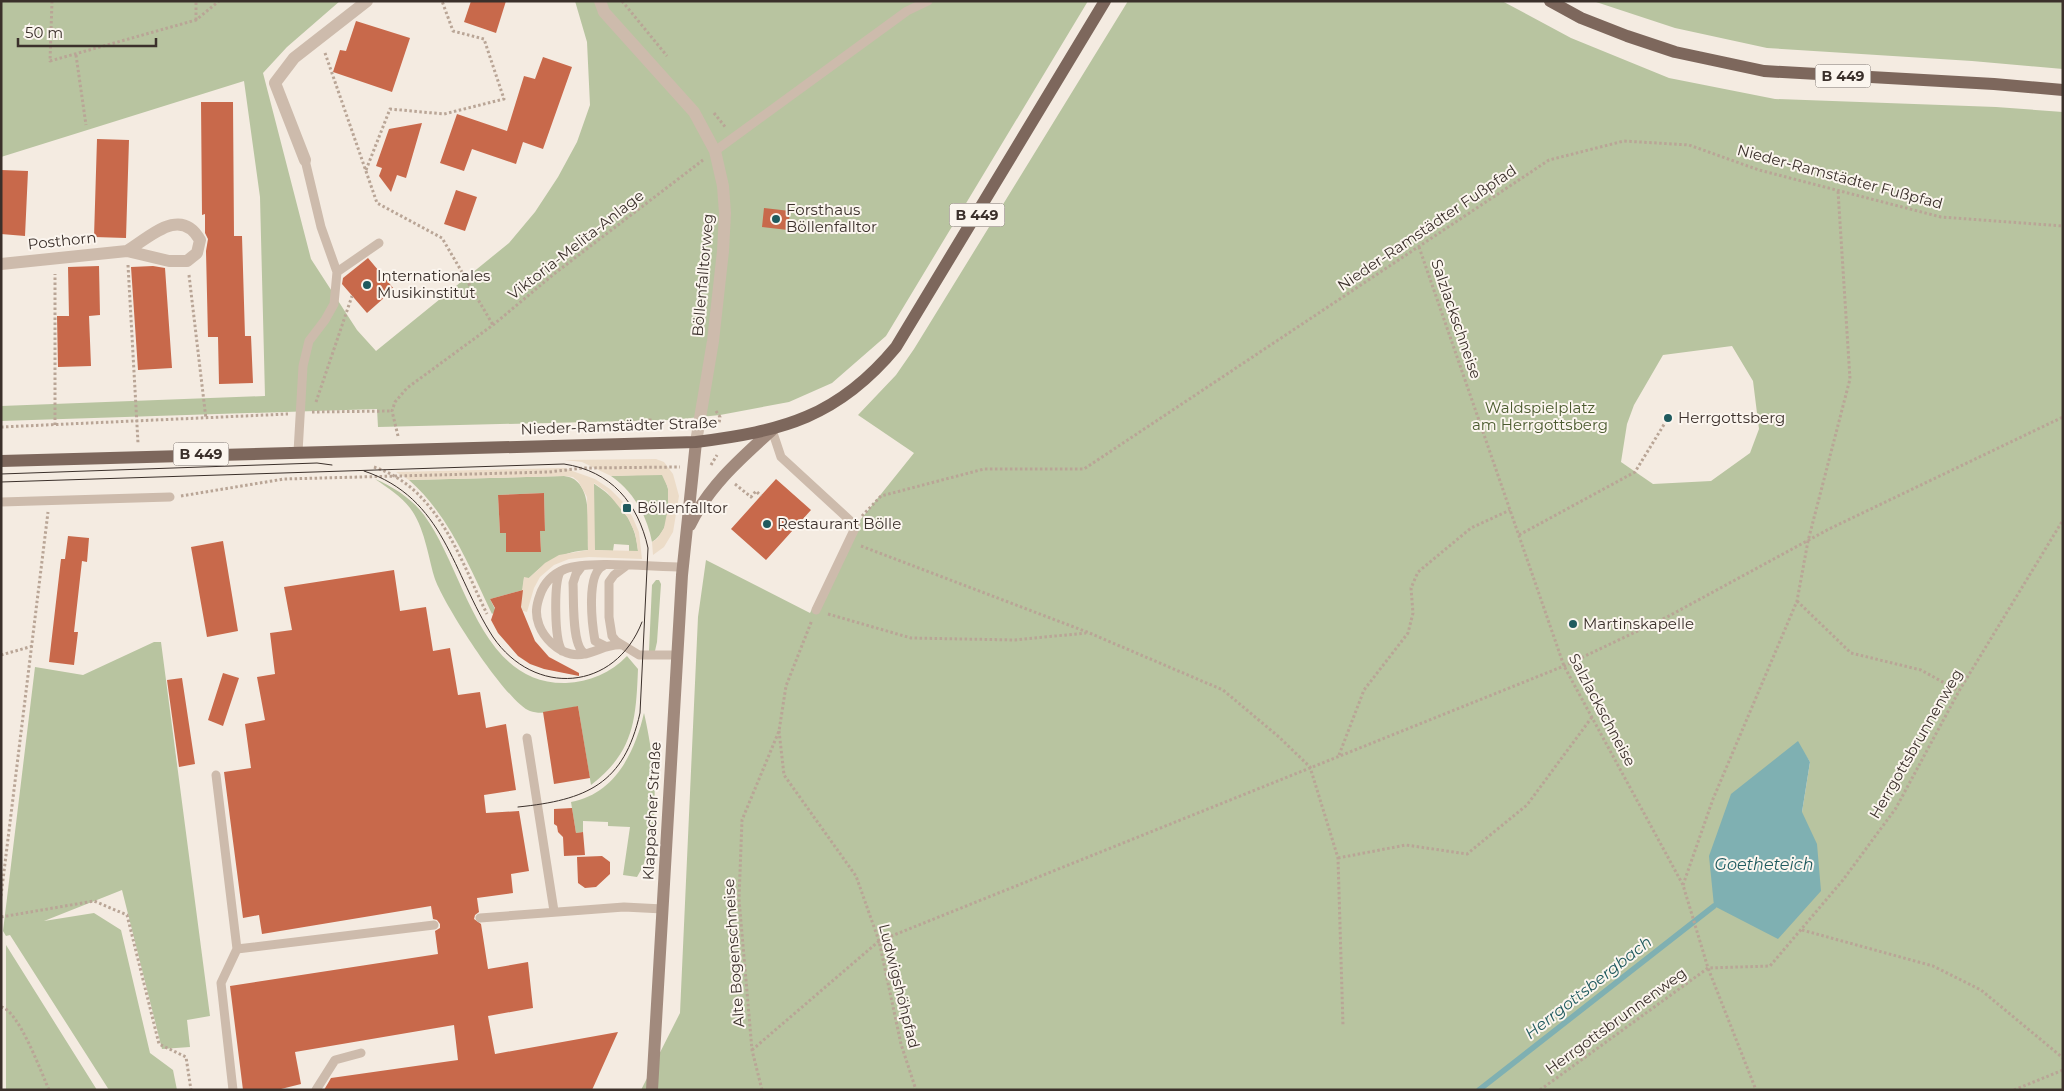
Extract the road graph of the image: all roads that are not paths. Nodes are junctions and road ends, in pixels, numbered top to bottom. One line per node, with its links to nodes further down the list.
1 (367, 1): 8 (street)
2 (600, 1): 7 (street, Böllenfalltorweg)
3 (928, 1): 7 (lane)
4 (1105, 1): 13 (main road, Nieder-Ramstädter Straße / B 449)
5 (1550, 1): 6 (main road, B 449)
6 (2063, 90)
7 (715, 151): 14 (street, Böllenfalltorweg)
8 (305, 160): 12 (lane)
9 (380, 243): 12 (lane)
10 (127, 251): 10 (street, Posthorn); 11 (street, Posthorn)
11 (1, 264)
12 (337, 272): 15 (lane)
13 (772, 430): 14 (main road, Nieder-Ramstädter Straße / B 449); 19 (main road, Klappacher Straße); 25 (lane)
14 (696, 442): 15 (main road, Nieder-Ramstädter Straße / B 449); 19 (main road, Klappacher Straße)
15 (298, 452): 16 (main road, Nieder-Ramstädter Straße / B 449)
16 (1, 461)
17 (170, 497): 18 (lane)
18 (1, 502)
19 (685, 534): 23 (main road, Klappacher Straße)
20 (582, 566): 21 (lane); 24 (lane); 29 (lane)
21 (602, 566): 22 (lane); 27 (lane)
22 (626, 566): 23 (lane); 26 (lane)
23 (683, 567): 30 (main road, Klappacher Straße)
24 (560, 572): 28 (lane); 28 (lane)
25 (816, 610)
26 (622, 645): 27 (lane); 30 (lane)
27 (606, 646): 29 (lane)
28 (562, 651): 29 (lane)
29 (586, 654)
30 (677, 656): 33 (main road, Klappacher Straße)
31 (527, 738): 34 (lane)
32 (216, 775): 37 (lane)
33 (662, 909): 34 (lane); 41 (main road, Klappacher Straße)
34 (554, 911): 35 (lane)
35 (480, 918)
36 (434, 925): 37 (lane)
37 (237, 948): 39 (lane)
38 (361, 1053): 40 (lane)
39 (233, 1090)
40 (316, 1090)
41 (652, 1090)

